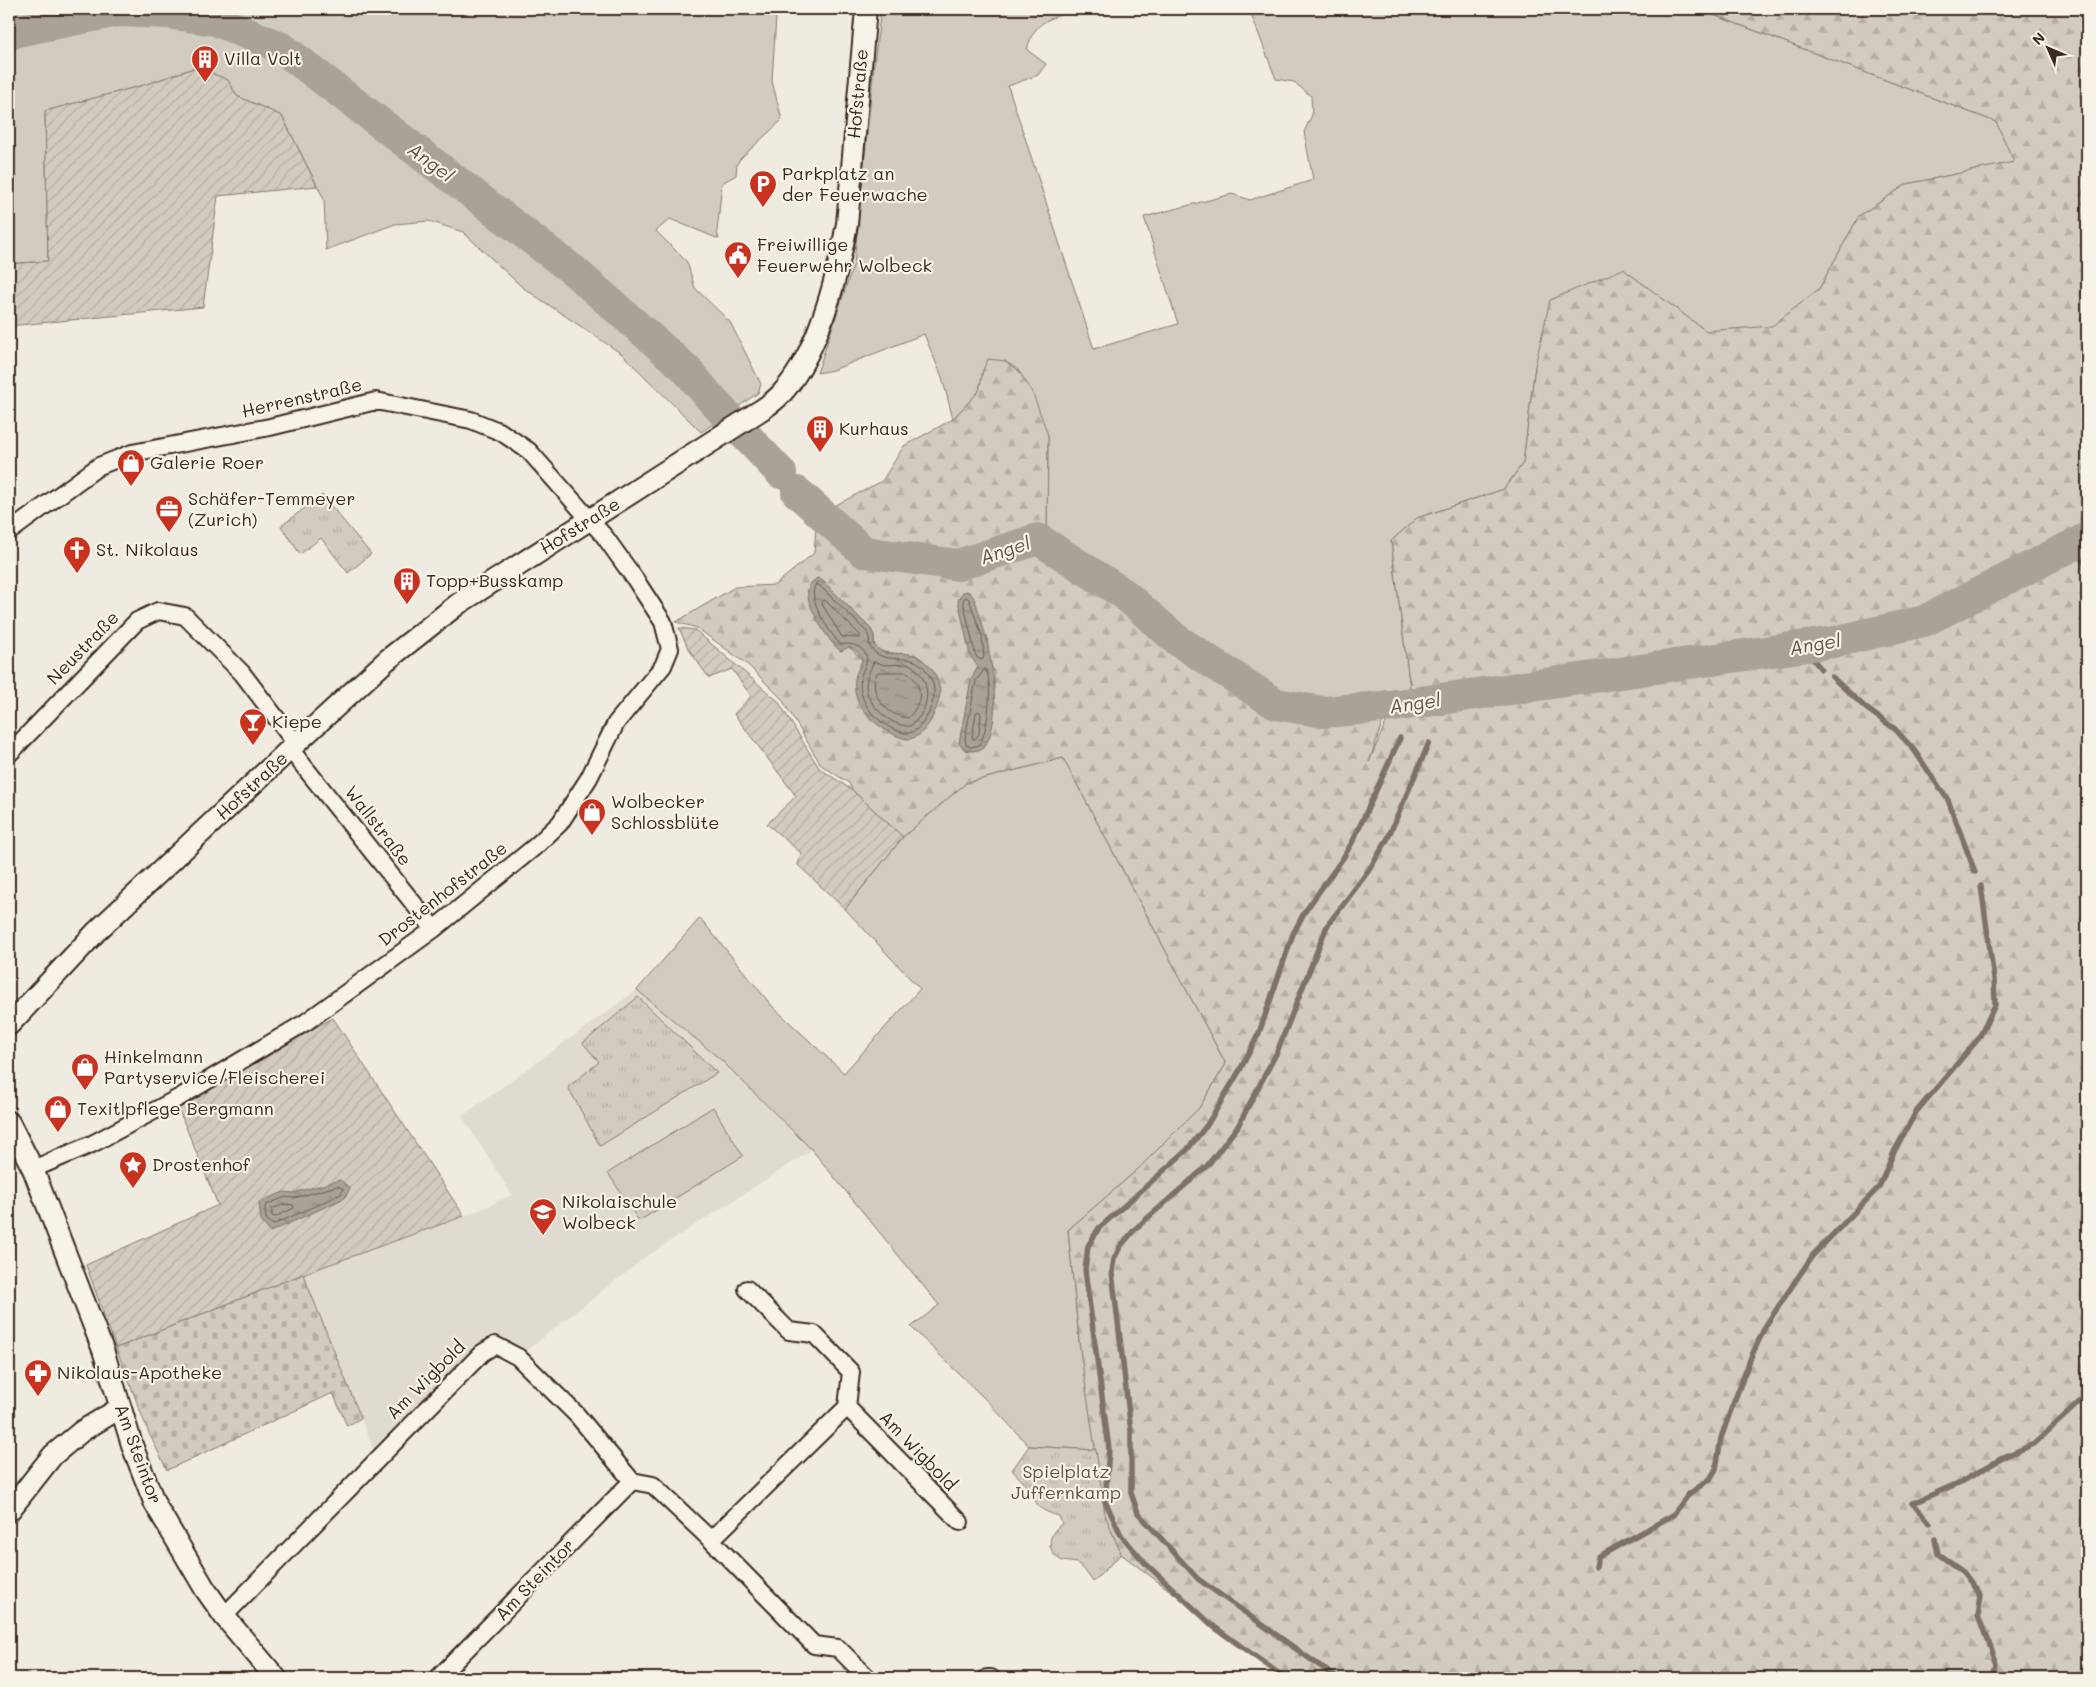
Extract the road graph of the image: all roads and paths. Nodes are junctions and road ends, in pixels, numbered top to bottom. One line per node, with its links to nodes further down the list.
1 (866, 9): 2 (street, Hofstraße)
2 (589, 519): 3 (street, Herrenstraße); 4 (street, Hofstraße); 6 (street, Drostenhofstraße)
3 (9, 532)
4 (293, 746): 5 (street, Neustraße); 6 (street, Wallstraße); 7 (street, Hofstraße)
5 (9, 754)
6 (434, 929): 9 (street, Drostenhofstraße)
7 (9, 1025)
8 (12, 1133): 9 (street, Am Steintor)
9 (33, 1169): 12 (street, Am Steintor)
10 (747, 1289): 11 (street)
11 (847, 1407): 15 (street, Am Wigbold); 16 (street)
12 (120, 1408): 14 (street); 17 (street, Am Steintor)
13 (632, 1481): 16 (street); 17 (street, Am Wigbold); 19 (street, Am Steintor)
14 (9, 1511)
15 (960, 1522)
16 (711, 1540): 20 (street)
17 (224, 1616): 18 (street, Am Steintor)
18 (276, 1678)
19 (438, 1678)
20 (868, 1678)

